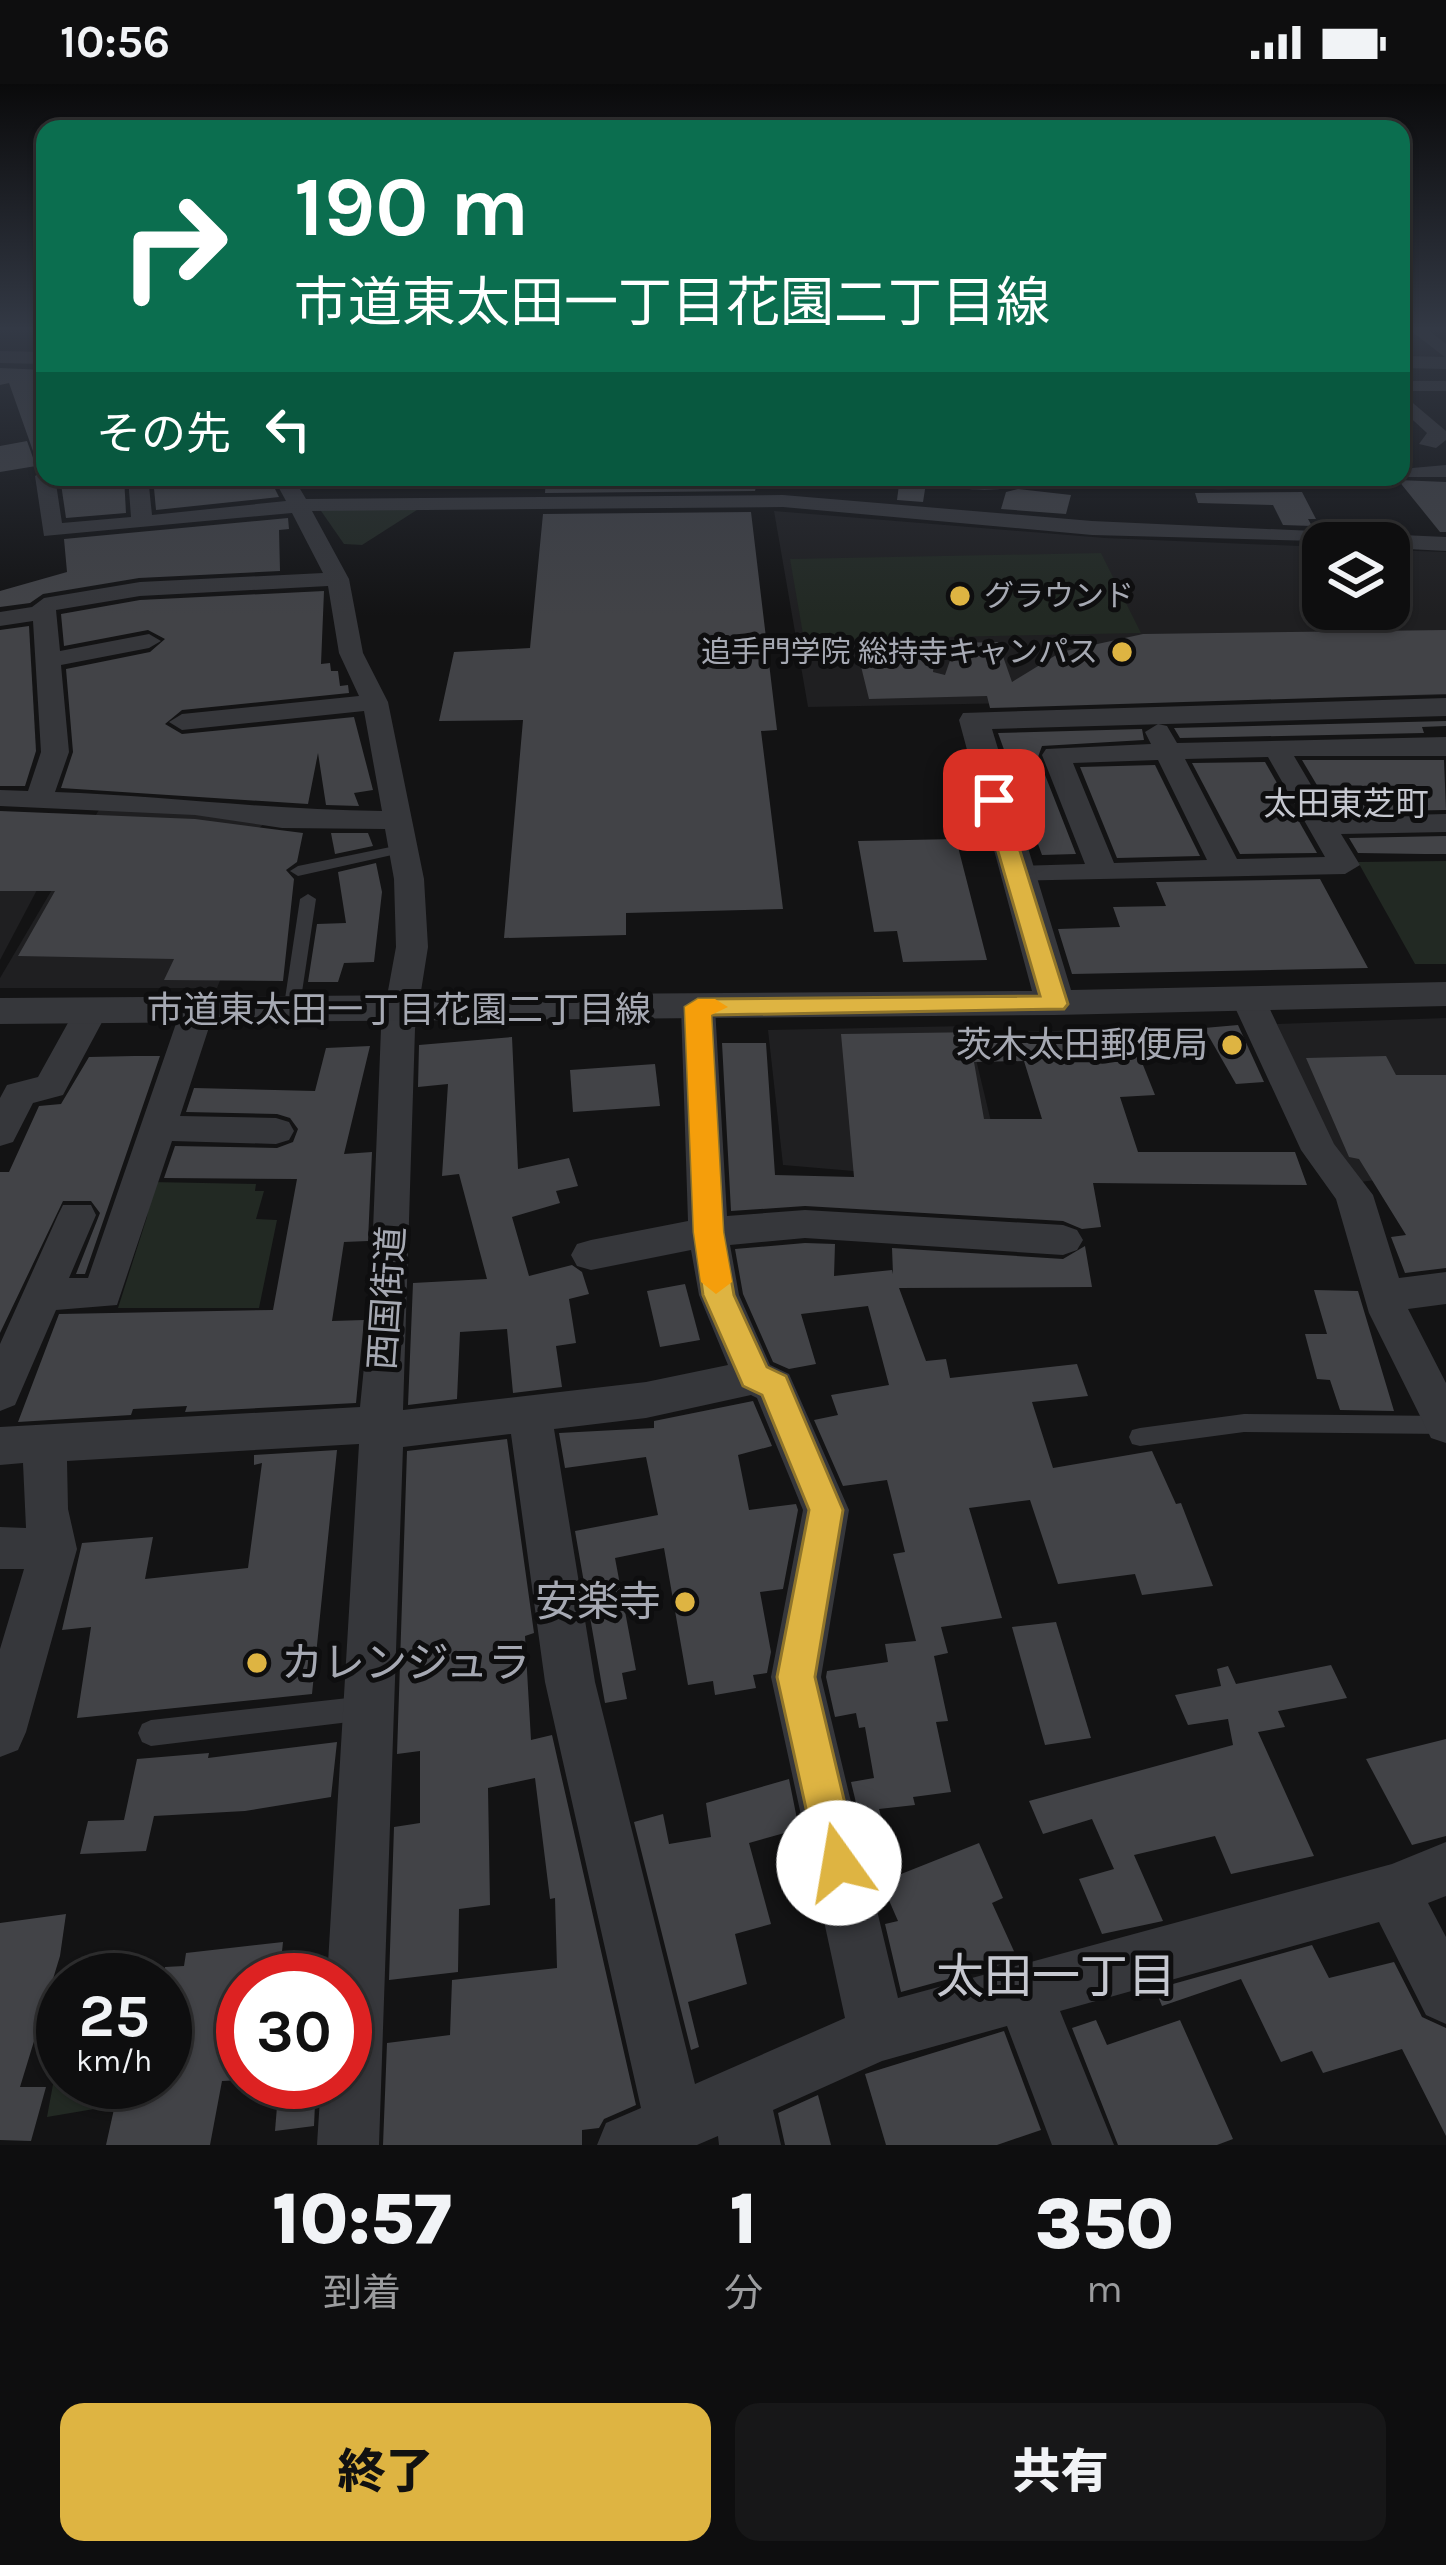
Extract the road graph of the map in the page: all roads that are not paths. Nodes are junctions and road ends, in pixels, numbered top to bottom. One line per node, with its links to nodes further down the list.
1 (1436, 472): 9 (street)
2 (46, 486): 14 (street)
3 (139, 486): 14 (street)
4 (288, 486): 13 (street, 西国街道)
5 (575, 486): 11 (street)
6 (653, 486): 12 (street)
7 (787, 486): 10 (street)
8 (1087, 486): 15 (street)
9 (1446, 494)
10 (783, 501): 12 (street); 15 (street)
11 (567, 502): 12 (street); 13 (street)
12 (645, 502)
13 (299, 505): 14 (street); 17 (street, 西国街道)
14 (142, 521)
15 (1092, 528): 16 (street)
16 (1446, 544)
17 (340, 591): 18 (street); 19 (street); 23 (street, 西国街道)
18 (219, 607)
19 (45, 612): 20 (street); 22 (street)
20 (0, 619)
21 (149, 641): 22 (street)
22 (50, 660): 31 (street)
23 (375, 702): 26 (street); 34 (street, 西国街道)
24 (1446, 707): 25 (street)
25 (1148, 713): 29 (street); 38 (street)
26 (182, 722)
27 (1276, 748): 28 (street); 29 (street); 33 (street)
28 (1446, 748)
29 (1167, 752): 35 (street); 37 (street)
30 (0, 798): 31 (street)
31 (38, 801): 34 (street)
32 (1446, 823): 33 (street)
33 (1322, 826): 35 (street)
34 (403, 834): 36 (lane); 46 (street, 西国街道)
35 (1226, 868): 37 (street)
36 (298, 871)
37 (1103, 872): 38 (street)
38 (1016, 875): 42 (street)
39 (308, 899): 48 (lane)
40 (1446, 994): 41 (street, 市道東太田一丁目花園二丁目線)
41 (1249, 1001): 42 (street, 市道東太田一丁目花園二丁目線); 58 (street)
42 (1055, 1004): 43 (street, 市道東太田一丁目花園二丁目線)
43 (698, 1007): 46 (street, 市道東太田一丁目花園二丁目線); 53 (street)
44 (0, 1011): 45 (street, 市道東太田一丁目花園二丁目線)
45 (91, 1011): 47 (street, 市道東太田一丁目花園二丁目線); 51 (street)
46 (402, 1011): 48 (street, 市道東太田一丁目花園二丁目線); 63 (street, 西国街道)
47 (197, 1012): 48 (street, 市道東太田一丁目花園二丁目線); 49 (street)
48 (291, 1012)
49 (159, 1128): 50 (street); 57 (street)
50 (276, 1131)
51 (0, 1133)
52 (77, 1215): 57 (street)
53 (708, 1232): 54 (street); 55 (street); 59 (street)
54 (1064, 1240)
55 (591, 1255)
56 (1446, 1288): 58 (street)
57 (42, 1294): 60 (street)
58 (1383, 1296): 62 (street)
59 (754, 1376): 61 (street); 75 (street)
60 (0, 1393)
61 (531, 1416): 63 (street); 77 (street)
62 (1446, 1425): 64 (lane)
63 (382, 1428): 65 (street); 68 (street, 西国街道)
64 (1140, 1438)
65 (23, 1445): 67 (street)
66 (0, 1548): 67 (street)
67 (53, 1549): 69 (street)
68 (369, 1708): 70 (lane); 78 (street, 西国街道)
69 (0, 1732)
70 (151, 1733)
71 (1446, 1869): 72 (street)
72 (1392, 1891): 73 (street); 74 (street)
73 (1022, 1989): 75 (street); 79 (street)
74 (1446, 1995)
75 (878, 2033): 76 (street)
76 (744, 2119): 77 (street)
77 (651, 2133)
78 (348, 2145)
79 (1083, 2145)

